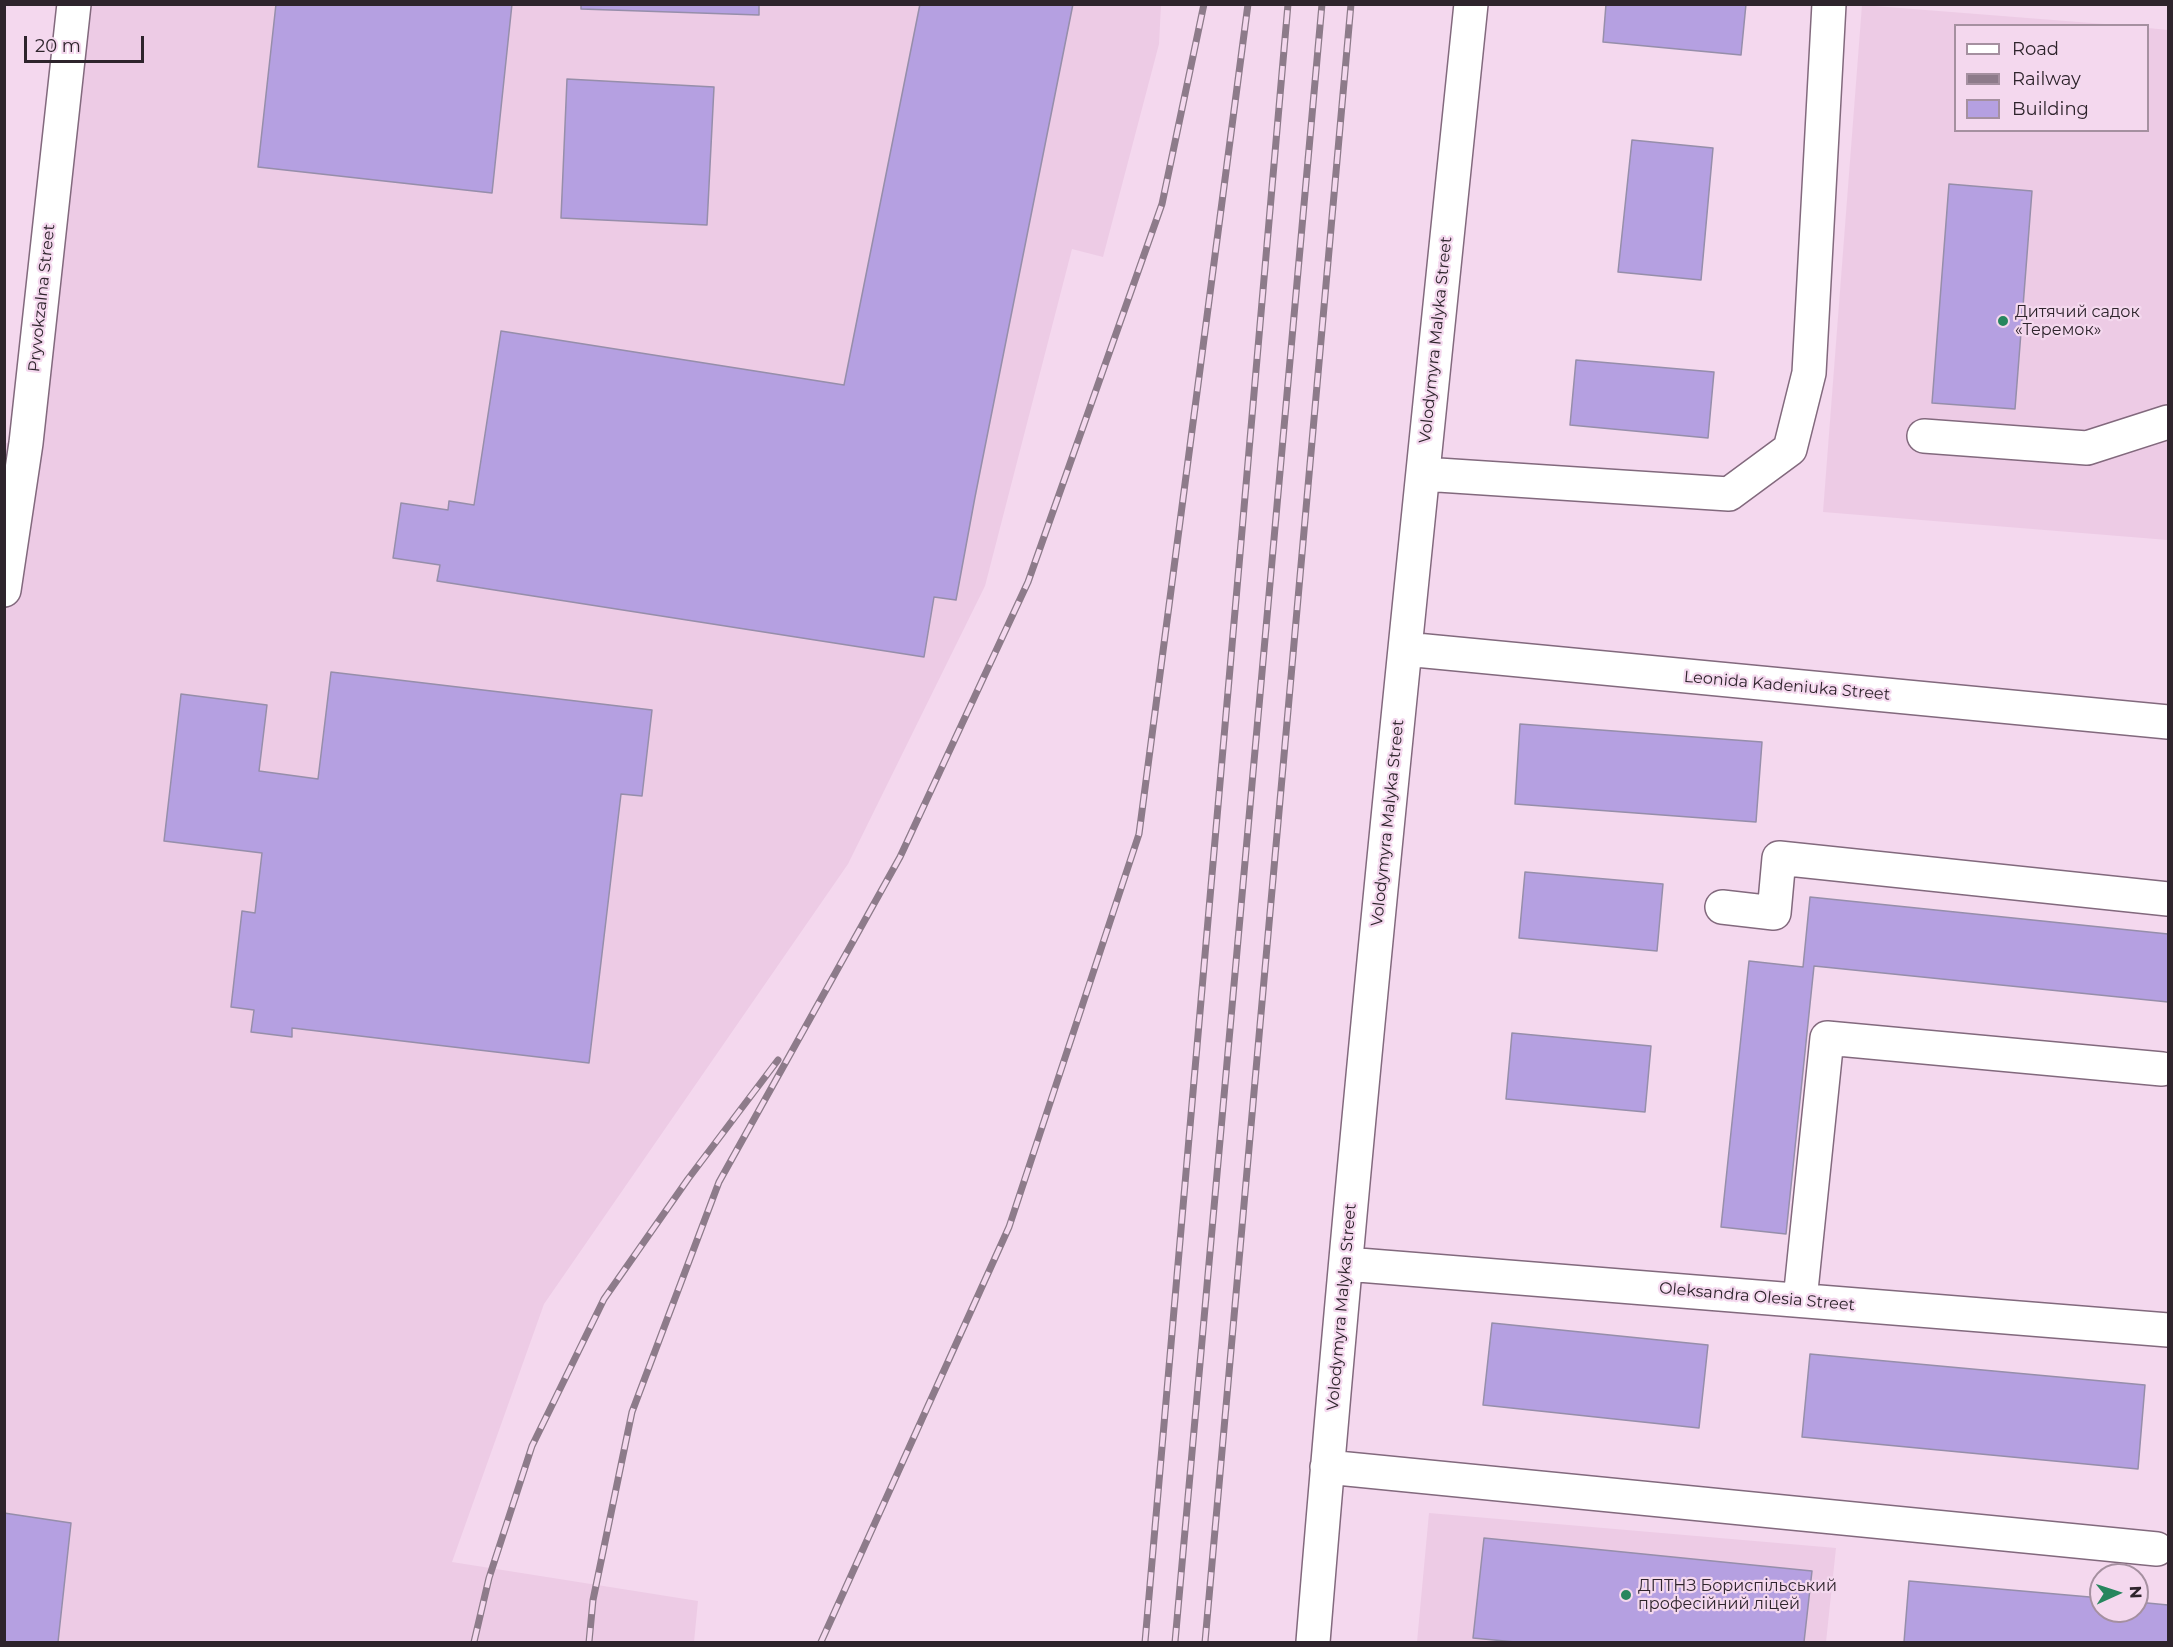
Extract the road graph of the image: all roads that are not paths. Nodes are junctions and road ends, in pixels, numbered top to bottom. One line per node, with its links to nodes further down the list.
1 (74, 4): 7 (street, Pryvokzalna Street)
2 (1471, 4): 6 (street, Volodymyra Malyka Street)
3 (1829, 4): 6 (street)
4 (2169, 422): 5 (street)
5 (1924, 436)
6 (1422, 474): 8 (street, Volodymyra Malyka Street)
7 (4, 590)
8 (1405, 650): 9 (street, Leonida Kadeniuka Street); 13 (street, Volodymyra Malyka Street)
9 (2169, 722)
10 (2169, 899): 11 (street)
11 (1722, 907)
12 (2162, 1069): 14 (street)
13 (1346, 1264): 14 (street, Oleksandra Olesia Street); 16 (street, Volodymyra Malyka Street)
14 (1800, 1300): 15 (street, Oleksandra Olesia Street)
15 (2169, 1330)
16 (1327, 1467): 17 (street); 18 (street, Volodymyra Malyka Street)
17 (2157, 1549)
18 (1313, 1642)

